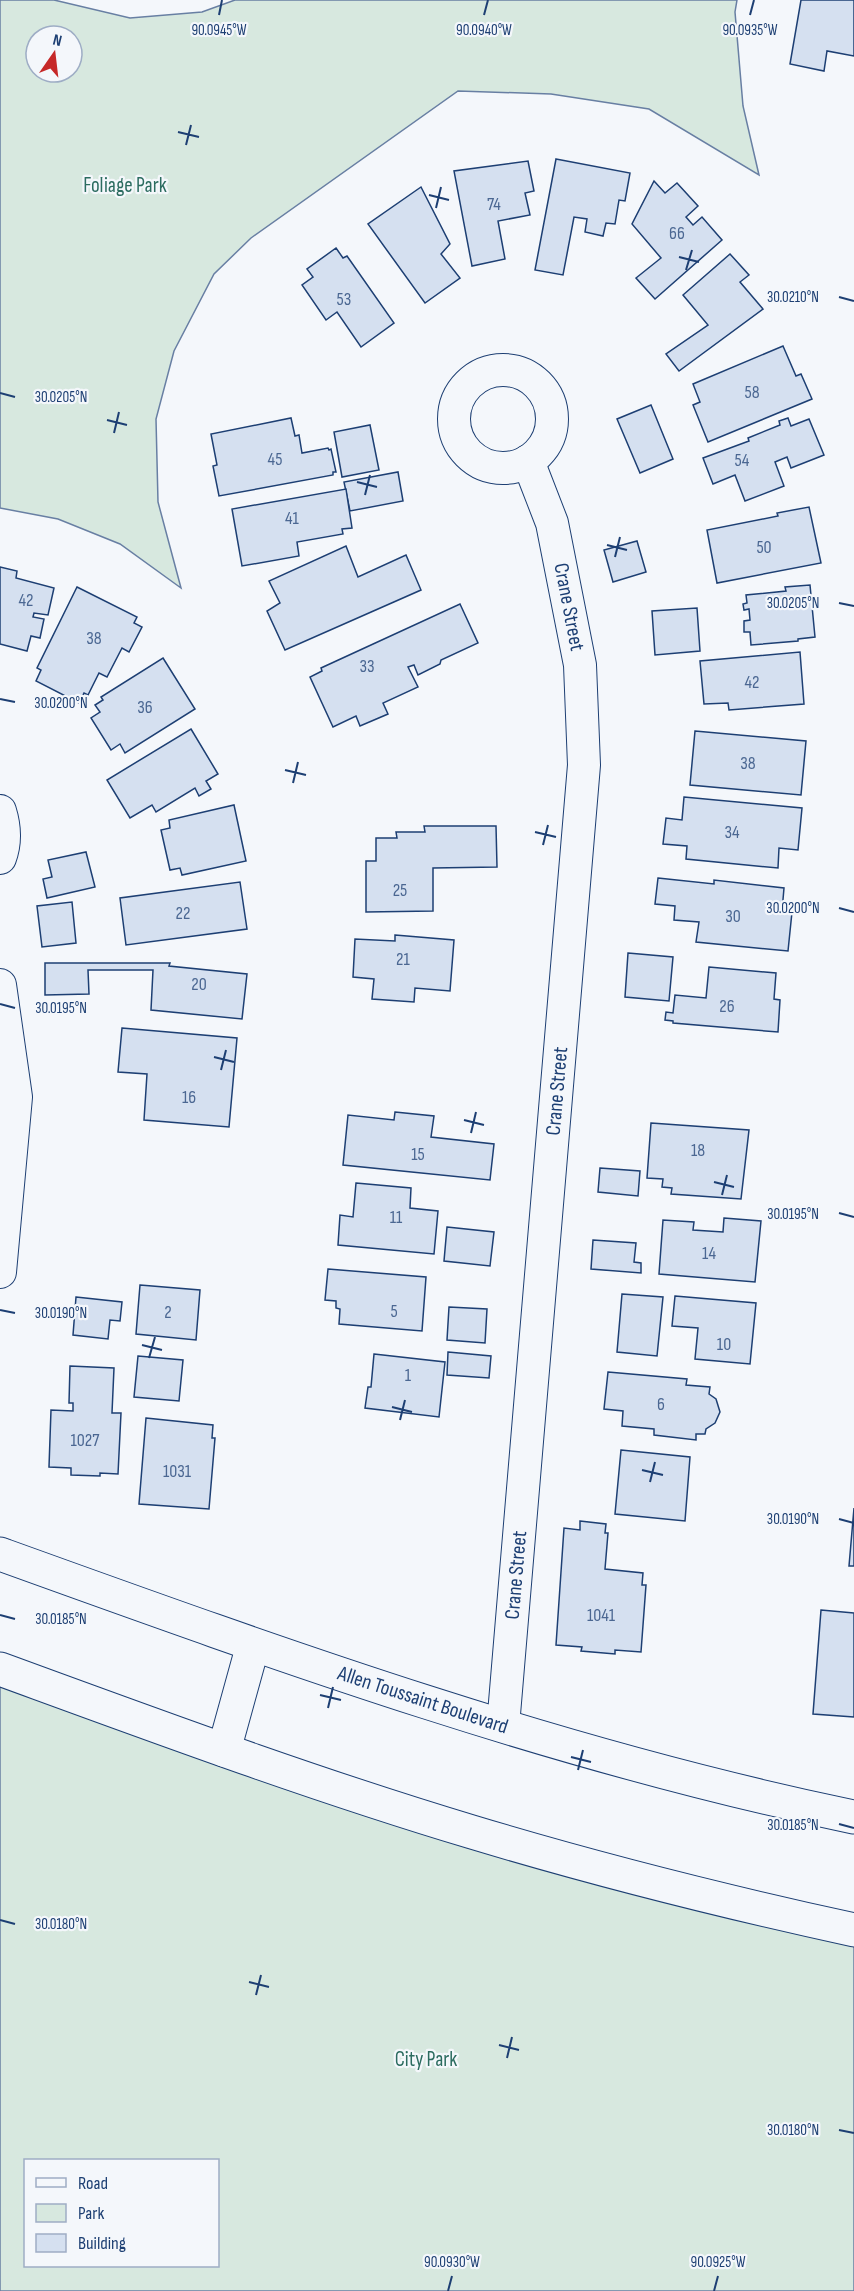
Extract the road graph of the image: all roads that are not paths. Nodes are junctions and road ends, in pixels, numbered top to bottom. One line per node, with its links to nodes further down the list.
1 (528, 461): 9 (street, Crane Street)
2 (0, 811): 3 (street)
3 (0, 858)
4 (0, 985): 5 (street)
5 (0, 1272)
6 (0, 1554): 7 (main road, Allen Toussaint Boulevard)
7 (253, 1645): 9 (main road, Allen Toussaint Boulevard); 10 (main road)
8 (0, 1669): 10 (main road)
9 (503, 1726): 11 (main road, Allen Toussaint Boulevard)
10 (224, 1750): 12 (main road)
11 (854, 1817)
12 (854, 1930)

